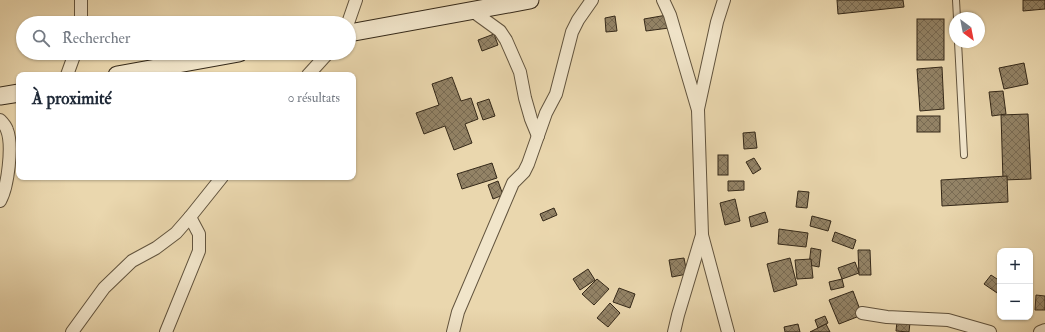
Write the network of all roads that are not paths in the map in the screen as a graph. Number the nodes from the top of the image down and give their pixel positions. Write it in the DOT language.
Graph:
graph roads {
  1 [pos="81,0"];
  2 [pos="356,0"];
  3 [pos="530,0"];
  4 [pos="592,0"];
  5 [pos="663,0"];
  6 [pos="724,0"];
  7 [pos="956,0"];
  8 [pos="471,10"];
  9 [pos="957,12"];
  10 [pos="81,16"];
  11 [pos="350,16"];
  12 [pos="356,32"];
  13 [pos="958,48"];
  14 [pos="72,60"];
  15 [pos="200,60"];
  16 [pos="322,60"];
  17 [pos="68,72"];
  18 [pos="134,72"];
  19 [pos="311,72"];
  20 [pos="16,93"];
  21 [pos="0,96"];
  22 [pos="698,110"];
  23 [pos="0,120"];
  24 [pos="538,136"];
  25 [pos="964,154"];
  26 [pos="220,180"];
  27 [pos="0,200"];
  28 [pos="190,217"];
  29 [pos="702,236"];
  30 [pos="862,313"];
  31 [pos="1045,330"];
  32 [pos="72,332"];
  33 [pos="166,332"];
  34 [pos="453,332"];
  35 [pos="674,332"];
  36 [pos="728,332"];
  37 [pos="990,332"];
  38 [pos="1040,332"];
  1 -- 10 [label="street"];
  2 -- 11 [label="street"];
  3 -- 8 [label="main road"];
  4 -- 24 [label="street"];
  5 -- 22 [label="street"];
  6 -- 22 [label="street"];
  7 -- 9 [label="lane"];
  8 -- 12 [label="main road"];
  8 -- 24 [label="street"];
  13 -- 25 [label="lane"];
  14 -- 17 [label="street"];
  15 -- 18 [label="main road"];
  16 -- 19 [label="street"];
  20 -- 21 [label="main road"];
  22 -- 29 [label="street"];
  23 -- 27 [label="street"];
  24 -- 34 [label="street"];
  26 -- 28 [label="street"];
  28 -- 32 [label="street"];
  28 -- 33 [label="street"];
  29 -- 35 [label="street"];
  29 -- 36 [label="street"];
  30 -- 37 [label="street"];
  31 -- 38 [label="street"];
}
